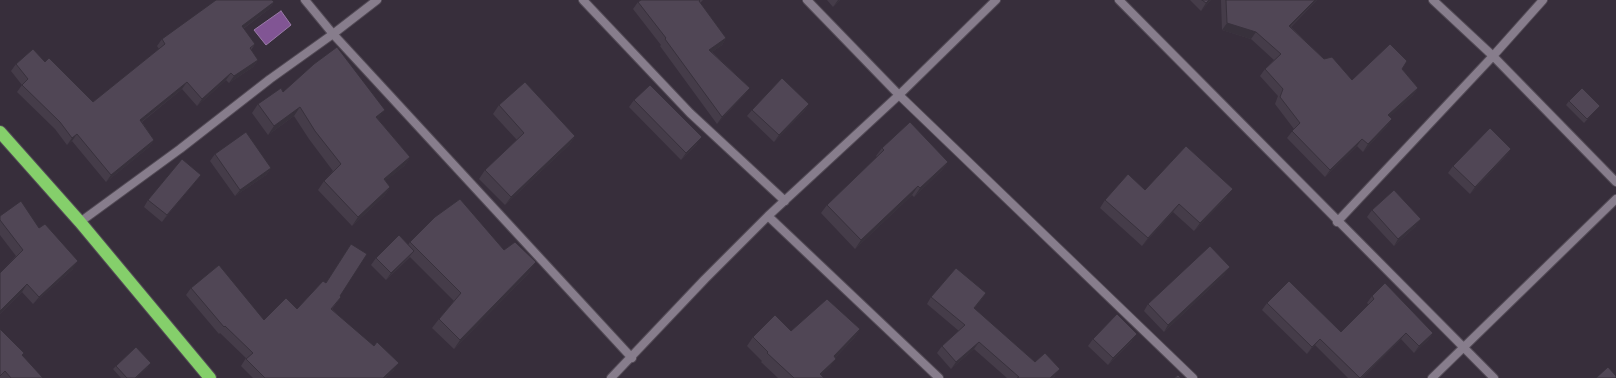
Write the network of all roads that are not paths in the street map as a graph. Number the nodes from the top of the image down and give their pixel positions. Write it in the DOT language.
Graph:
graph roads {
  1 [pos="305,0"];
  2 [pos="377,0"];
  3 [pos="582,0"];
  4 [pos="807,0"];
  5 [pos="996,0"];
  6 [pos="1118,0"];
  7 [pos="1433,0"];
  8 [pos="1543,0"];
  9 [pos="333,34"];
  10 [pos="1493,56"];
  11 [pos="899,95"];
  12 [pos="0,132"];
  13 [pos="1616,182"];
  14 [pos="1616,199"];
  15 [pos="785,201"];
  16 [pos="768,216"];
  17 [pos="80,222"];
  18 [pos="1337,222"];
  19 [pos="1463,348"];
  20 [pos="632,358"];
  21 [pos="210,378"];
  22 [pos="611,378"];
  23 [pos="938,378"];
  24 [pos="1193,378"];
  25 [pos="1432,378"];
  26 [pos="1494,378"];
  1 -- 9 [label="street"];
  2 -- 9 [label="street"];
  3 -- 15 [label="street"];
  4 -- 11 [label="street"];
  5 -- 11 [label="street"];
  6 -- 18 [label="street"];
  7 -- 10 [label="street"];
  8 -- 10 [label="street"];
  9 -- 17 [label="street"];
  9 -- 20 [label="street"];
  10 -- 13 [label="street"];
  10 -- 18 [label="street"];
  11 -- 15 [label="street"];
  11 -- 24 [label="street"];
  12 -- 17 [label="highway"];
  14 -- 19 [label="street"];
  15 -- 16 [label="street"];
  16 -- 20 [label="street"];
  16 -- 23 [label="street"];
  17 -- 21 [label="highway"];
  18 -- 19 [label="street"];
  19 -- 25 [label="street"];
  19 -- 26 [label="street"];
  20 -- 22 [label="street"];
}
